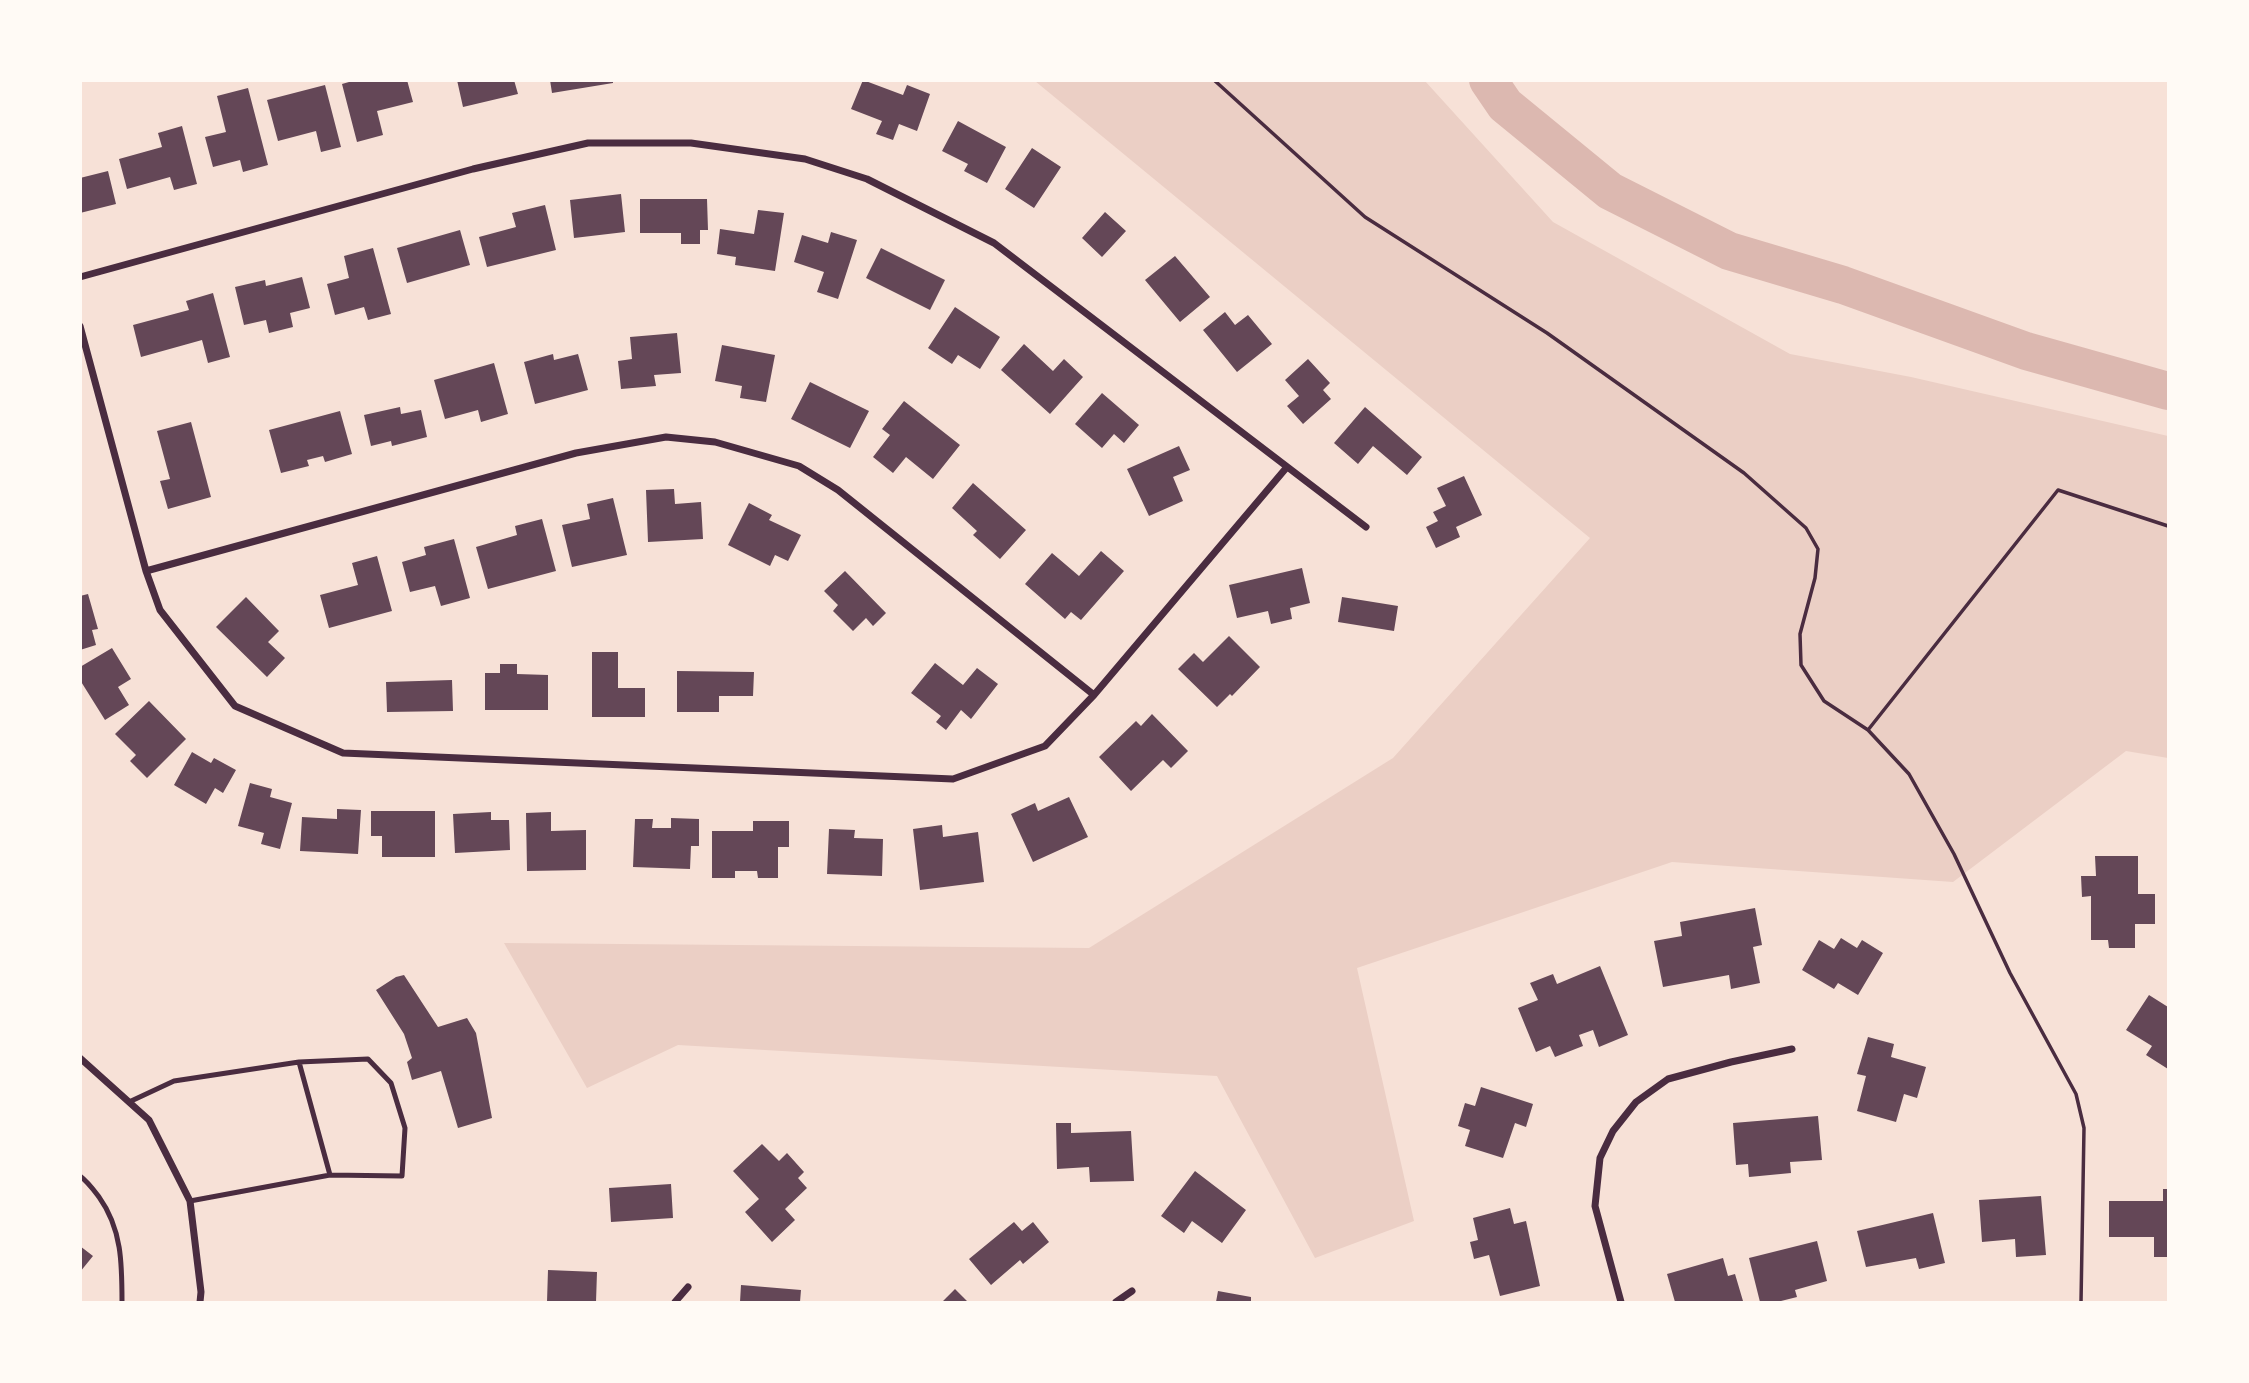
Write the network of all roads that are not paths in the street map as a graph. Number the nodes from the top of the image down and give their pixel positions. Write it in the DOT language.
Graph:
graph roads {
  1 [pos="80,277"];
  2 [pos="80,326"];
  3 [pos="1287,467"];
  4 [pos="1366,527"];
  5 [pos="146,571"];
  6 [pos="1094,695"];
  7 [pos="1792,1049"];
  8 [pos="80,1058"];
  9 [pos="299,1062"];
  10 [pos="130,1102"];
  11 [pos="330,1175"];
  12 [pos="80,1176"];
  13 [pos="190,1201"];
  14 [pos="688,1287"];
  15 [pos="1132,1291"];
  16 [pos="122,1303"];
  17 [pos="200,1303"];
  18 [pos="675,1303"];
  19 [pos="1116,1303"];
  20 [pos="1622,1303"];
  1 -- 3 [label="street"];
  2 -- 5 [label="street"];
  3 -- 4 [label="street"];
  3 -- 6 [label="street"];
  5 -- 6 [label="street"];
  5 -- 6 [label="street"];
  7 -- 20 [label="street"];
  8 -- 10 [label="street"];
  9 -- 10 [label="lane"];
  9 -- 11 [label="lane"];
  9 -- 11 [label="lane"];
  10 -- 13 [label="street"];
  11 -- 13 [label="lane"];
  12 -- 16 [label="lane"];
  13 -- 17 [label="street"];
  14 -- 18 [label="street"];
  15 -- 19 [label="street"];
}
